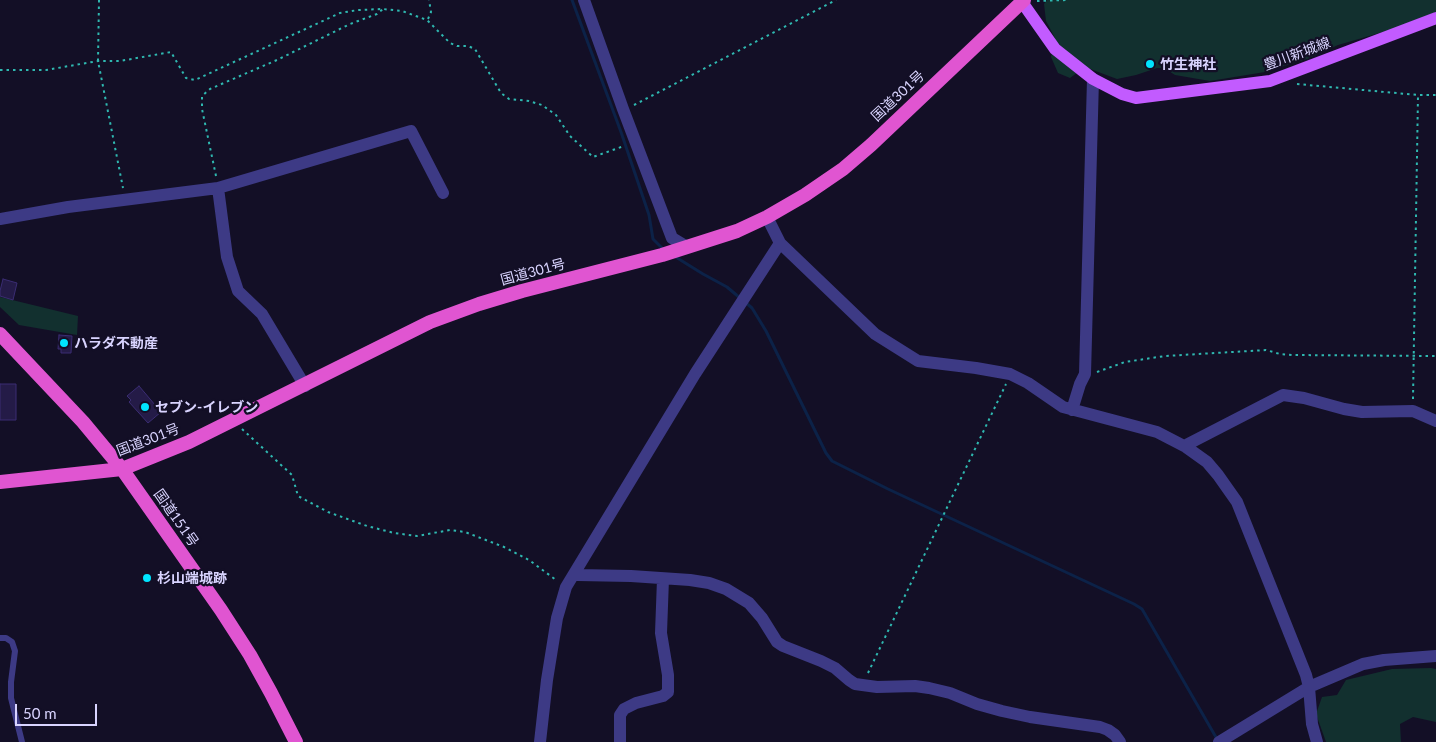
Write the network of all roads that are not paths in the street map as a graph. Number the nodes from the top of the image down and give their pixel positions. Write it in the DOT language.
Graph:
graph roads {
  1 [pos="584,0"];
  2 [pos="1022,1"];
  3 [pos="1436,18"];
  4 [pos="1093,79"];
  5 [pos="218,188"];
  6 [pos="443,193"];
  7 [pos="767,217"];
  8 [pos="0,219"];
  9 [pos="780,243"];
  10 [pos="682,249"];
  11 [pos="0,334"];
  12 [pos="305,386"];
  13 [pos="1072,410"];
  14 [pos="1436,421"];
  15 [pos="1186,447"];
  16 [pos="122,469"];
  17 [pos="0,482"];
  18 [pos="574,574"];
  19 [pos="663,579"];
  20 [pos="0,638"];
  21 [pos="1436,656"];
  22 [pos="1309,687"];
  23 [pos="1221,741"];
  24 [pos="22,742"];
  25 [pos="296,742"];
  26 [pos="540,742"];
  27 [pos="620,742"];
  28 [pos="1120,742"];
  29 [pos="1317,742"];
  1 -- 10 [label="street"];
  2 -- 4 [label="main road, 豊川新城線"];
  2 -- 7 [label="highway, 国道301号"];
  3 -- 4 [label="main road, 豊川新城線"];
  4 -- 13 [label="street"];
  5 -- 6 [label="street"];
  5 -- 8 [label="street"];
  5 -- 12 [label="street"];
  7 -- 9 [label="street"];
  7 -- 10 [label="highway, 国道301号"];
  9 -- 13 [label="street"];
  9 -- 18 [label="street"];
  10 -- 12 [label="highway, 国道301号"];
  11 -- 16 [label="highway, 国道151号"];
  12 -- 16 [label="highway, 国道301号"];
  13 -- 15 [label="street"];
  14 -- 15 [label="street"];
  15 -- 22 [label="street"];
  16 -- 17 [label="highway, 国道301号"];
  16 -- 25 [label="highway, 国道151号"];
  18 -- 19 [label="street"];
  18 -- 26 [label="street"];
  19 -- 27 [label="street"];
  19 -- 28 [label="street"];
  20 -- 24 [label="lane"];
  21 -- 22 [label="street"];
  22 -- 23 [label="street"];
  22 -- 29 [label="street"];
}
